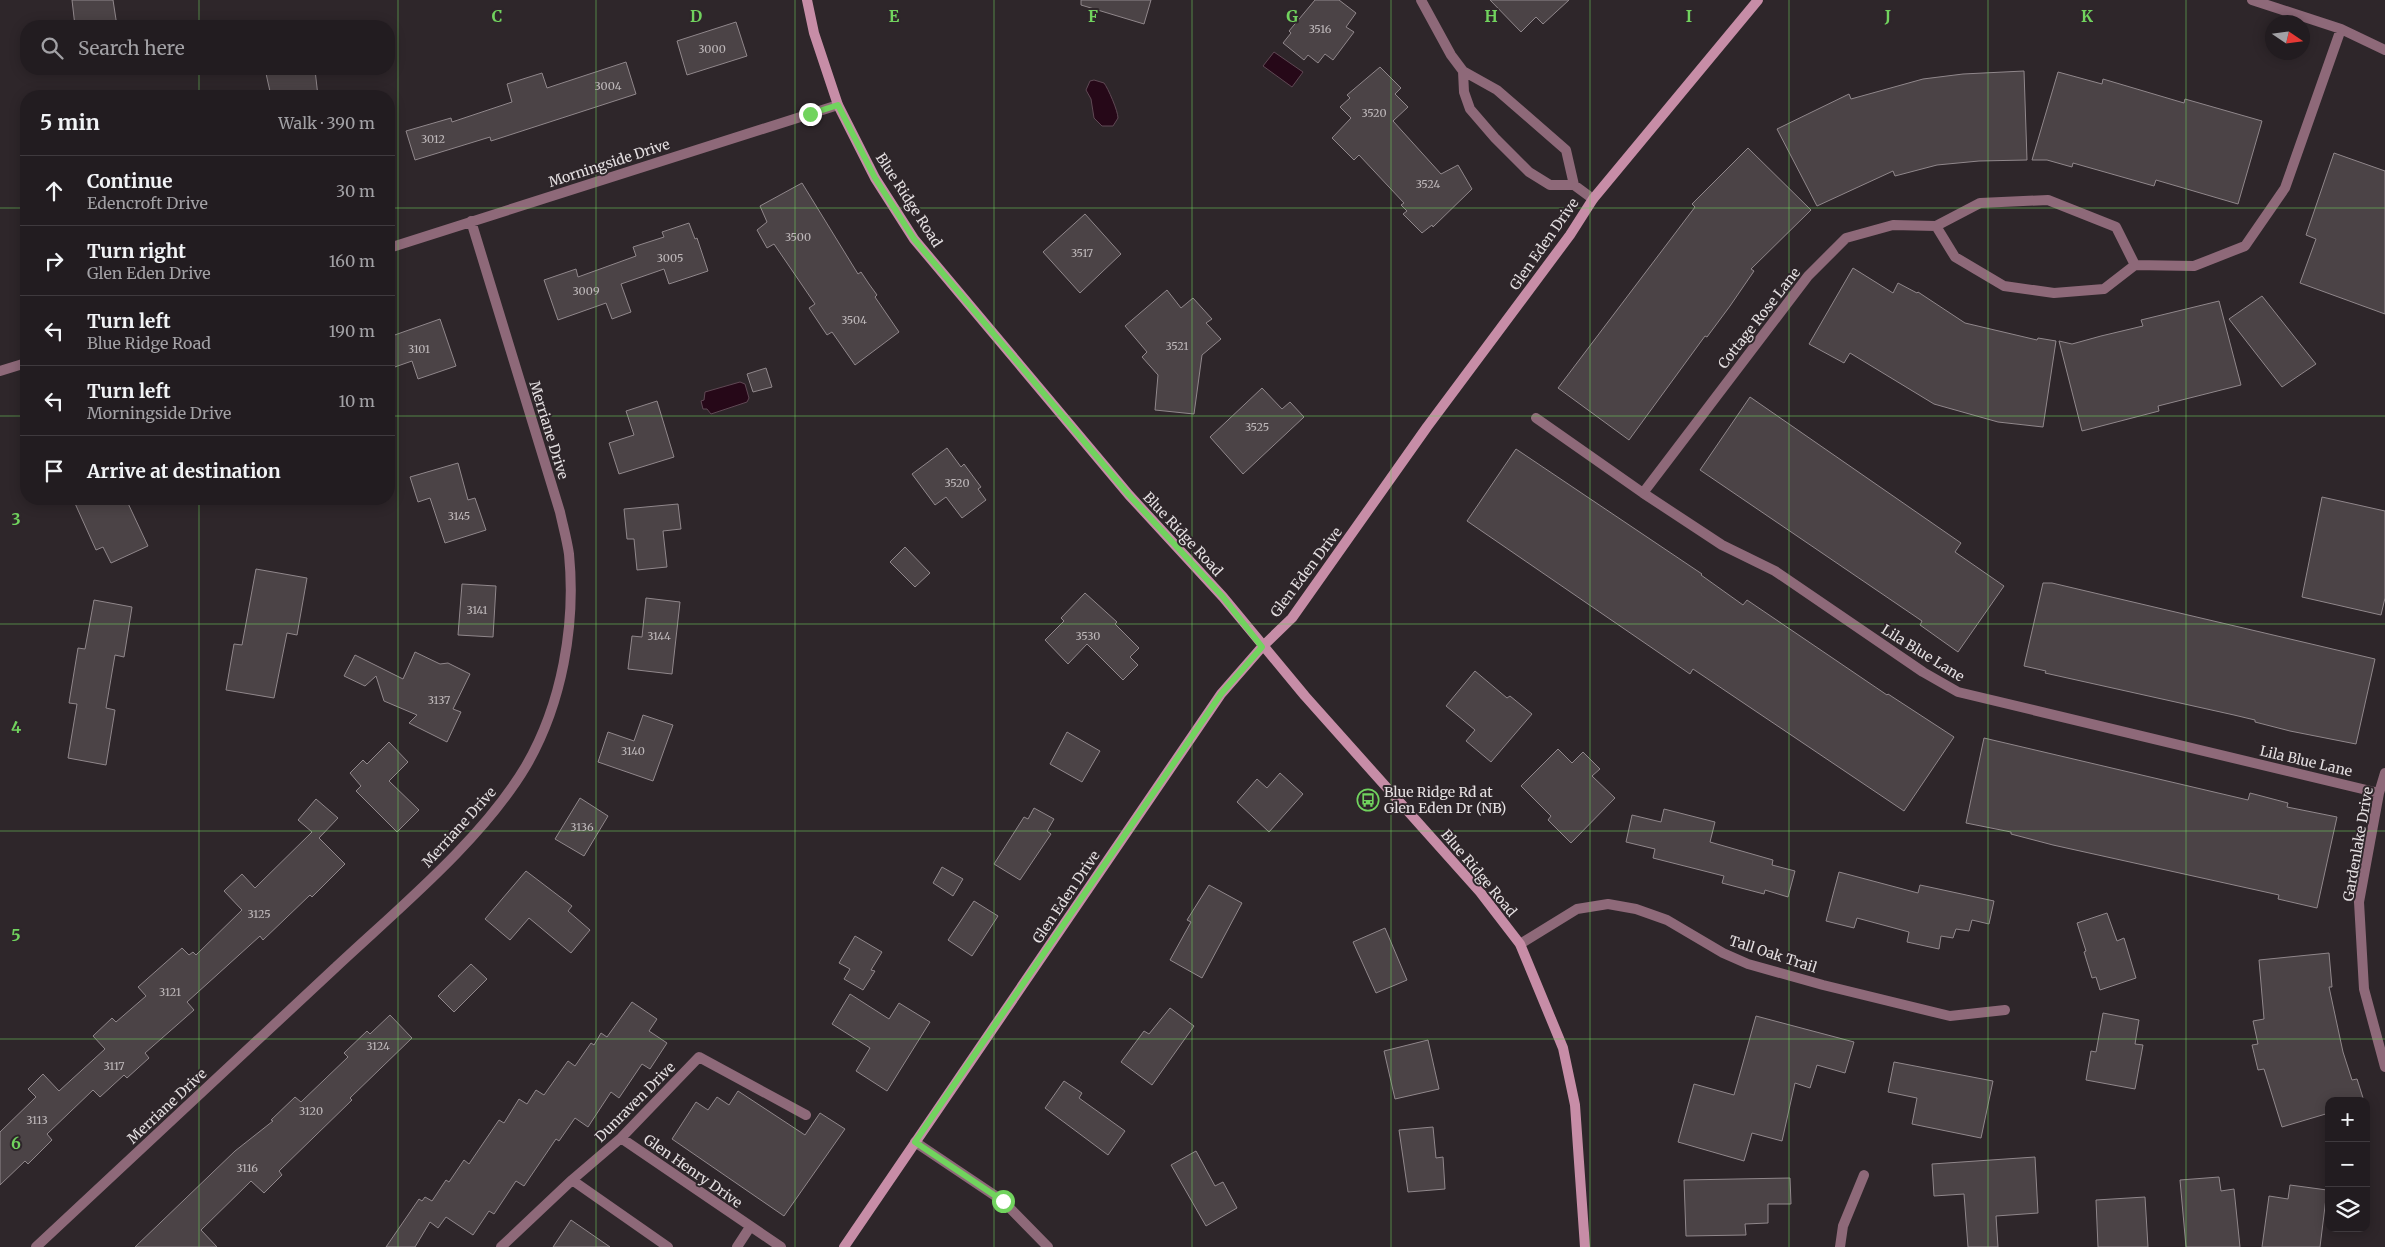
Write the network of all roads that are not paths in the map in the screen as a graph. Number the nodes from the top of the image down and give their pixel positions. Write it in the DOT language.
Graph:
graph roads {
  1 [pos="807,0"];
  2 [pos="1421,0"];
  3 [pos="1758,0"];
  4 [pos="2252,0"];
  5 [pos="2342,29"];
  6 [pos="2385,50"];
  7 [pos="1463,71"];
  8 [pos="838,105"];
  9 [pos="1574,184"];
  10 [pos="1593,199"];
  11 [pos="471,221"];
  12 [pos="1936,226"];
  13 [pos="395,246"];
  14 [pos="2135,265"];
  15 [pos="20,365"];
  16 [pos="0,371"];
  17 [pos="1536,418"];
  18 [pos="1643,493"];
  19 [pos="1262,647"];
  20 [pos="2385,773"];
  21 [pos="2380,793"];
  22 [pos="1520,944"];
  23 [pos="2005,1010"];
  24 [pos="2385,1067"];
  25 [pos="806,1115"];
  26 [pos="621,1138"];
  27 [pos="915,1142"];
  28 [pos="1864,1175"];
  29 [pos="572,1180"];
  30 [pos="750,1227"];
  31 [pos="36,1247"];
  32 [pos="501,1247"];
  33 [pos="668,1247"];
  34 [pos="737,1247"];
  35 [pos="781,1247"];
  36 [pos="844,1247"];
  37 [pos="1048,1247"];
  38 [pos="1585,1247"];
  39 [pos="1840,1247"];
  1 -- 8 [label="main road, Blue Ridge Road"];
  2 -- 7 [label="street"];
  3 -- 10 [label="main road, Glen Eden Drive"];
  4 -- 5 [label="street"];
  5 -- 6 [label="street"];
  5 -- 14 [label="street"];
  7 -- 9 [label="street"];
  7 -- 9 [label="street"];
  8 -- 11 [label="street, Morningside Drive"];
  8 -- 19 [label="main road, Blue Ridge Road"];
  9 -- 10 [label="street"];
  10 -- 19 [label="main road, Glen Eden Drive"];
  11 -- 13 [label="street, Morningside Drive"];
  11 -- 31 [label="street, Merriane Drive"];
  12 -- 14 [label="street"];
  12 -- 14 [label="street, Cottage Rose Lane"];
  12 -- 18 [label="street, Cottage Rose Lane"];
  15 -- 16 [label="street"];
  17 -- 18 [label="street, Lila Blue Lane"];
  18 -- 21 [label="street, Lila Blue Lane"];
  19 -- 22 [label="main road, Blue Ridge Road"];
  19 -- 27 [label="main road, Glen Eden Drive"];
  20 -- 21 [label="street, Gardenlake Drive"];
  21 -- 24 [label="street, Gardenlake Drive"];
  22 -- 23 [label="street, Tall Oak Trail"];
  22 -- 38 [label="main road, Blue Ridge Road"];
  25 -- 26 [label="street, Dunraven Drive"];
  26 -- 29 [label="street, Dunraven Drive"];
  26 -- 30 [label="street, Glen Henry Drive"];
  27 -- 36 [label="main road, Glen Eden Drive"];
  27 -- 37 [label="street"];
  28 -- 39 [label="street"];
  29 -- 32 [label="street, Dunraven Drive"];
  29 -- 33 [label="street"];
  30 -- 34 [label="street"];
  30 -- 35 [label="street, Glen Henry Drive"];
}
